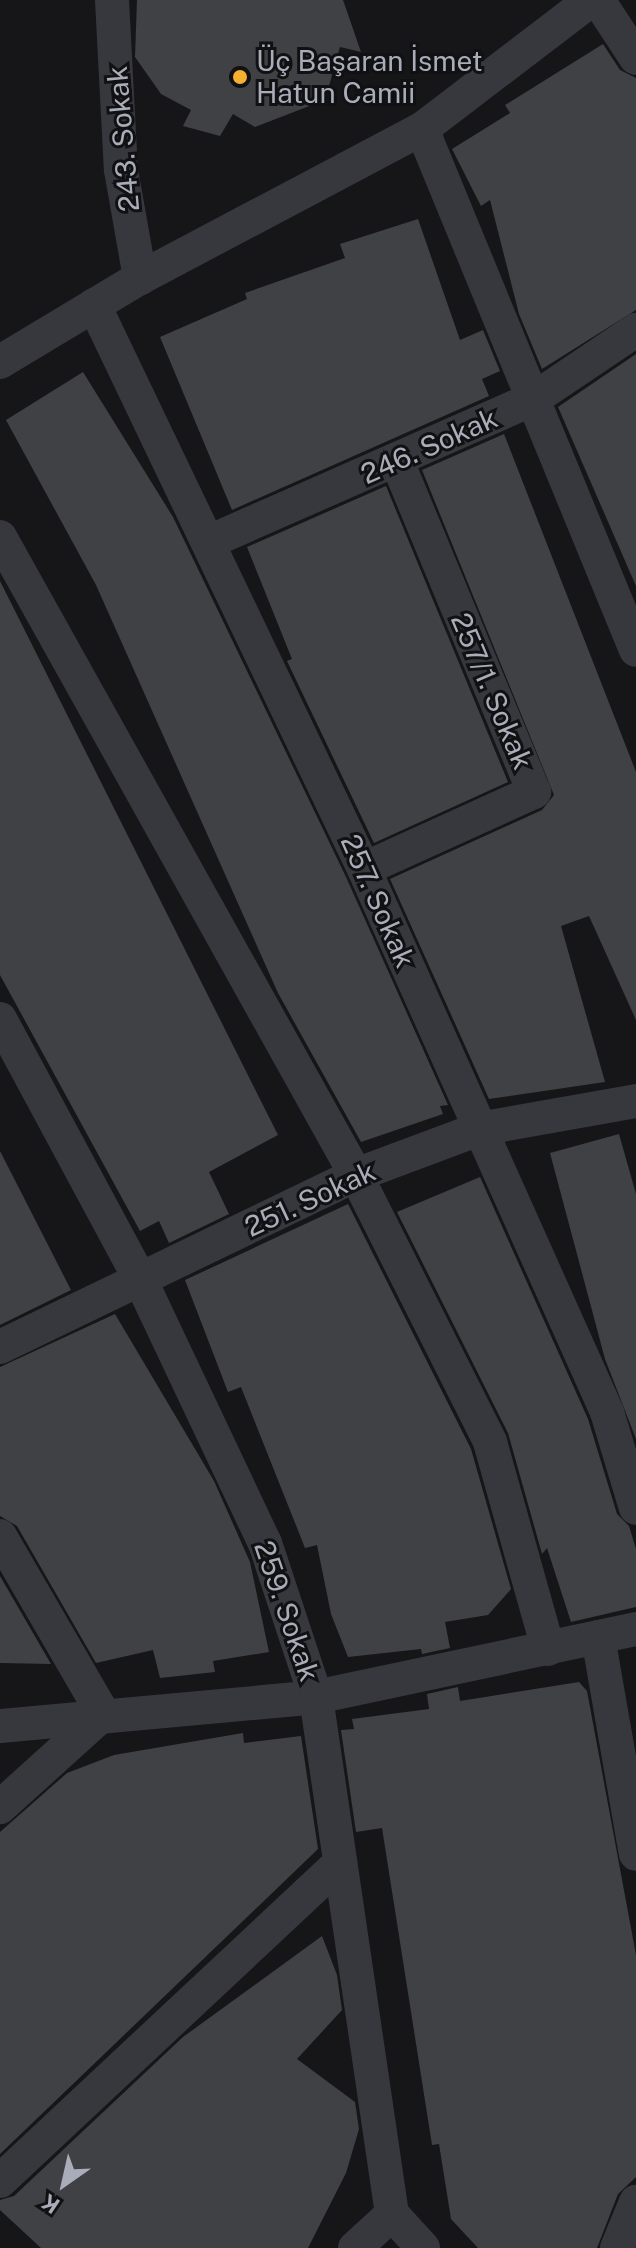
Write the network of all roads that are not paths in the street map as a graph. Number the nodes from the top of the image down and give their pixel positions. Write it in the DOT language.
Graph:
graph roads {
  1 [pos="112,0"];
  2 [pos="591,0"];
  3 [pos="598,0"];
  4 [pos="636,58"];
  5 [pos="422,129"];
  6 [pos="140,278"];
  7 [pos="94,305"];
  8 [pos="636,330"];
  9 [pos="0,362"];
  10 [pos="535,398"];
  11 [pos="397,461"];
  12 [pos="0,537"];
  13 [pos="211,541"];
  14 [pos="629,602"];
  15 [pos="636,650"];
  16 [pos="364,869"];
  17 [pos="0,1019"];
  18 [pos="636,1101"];
  19 [pos="479,1129"];
  20 [pos="356,1175"];
  21 [pos="140,1279"];
  22 [pos="0,1347"];
  23 [pos="636,1508"];
  24 [pos="0,1536"];
  25 [pos="636,1629"];
  26 [pos="598,1637"];
  27 [pos="548,1649"];
  28 [pos="316,1697"];
  29 [pos="103,1714"];
  30 [pos="0,1726"];
  31 [pos="0,1807"];
  32 [pos="636,1854"];
  33 [pos="340,1863"];
  34 [pos="0,2181"];
  35 [pos="636,2202"];
  36 [pos="392,2214"];
  37 [pos="355,2248"];
  38 [pos="423,2248"];
  39 [pos="617,2248"];
  1 -- 6 [label="street, 243. Sokak"];
  2 -- 5 [label="street"];
  3 -- 4 [label="street"];
  5 -- 6 [label="street"];
  5 -- 10 [label="street"];
  6 -- 7 [label="street"];
  7 -- 9 [label="street"];
  7 -- 13 [label="street, 257. Sokak"];
  8 -- 10 [label="street, 246. Sokak"];
  10 -- 11 [label="street, 246. Sokak"];
  10 -- 14 [label="street"];
  11 -- 13 [label="street, 246. Sokak"];
  11 -- 16 [label="street, 257/1. Sokak"];
  12 -- 20 [label="street"];
  13 -- 16 [label="street, 257. Sokak"];
  14 -- 15 [label="street"];
  16 -- 19 [label="street, 257. Sokak"];
  17 -- 21 [label="street, 259. Sokak"];
  18 -- 19 [label="street, 251. Sokak"];
  19 -- 20 [label="street, 251. Sokak"];
  19 -- 23 [label="street, 257. Sokak"];
  20 -- 21 [label="street, 251. Sokak"];
  20 -- 27 [label="street"];
  21 -- 22 [label="street, 251. Sokak"];
  21 -- 28 [label="street, 259. Sokak"];
  24 -- 29 [label="street"];
  25 -- 26 [label="street"];
  26 -- 27 [label="street"];
  26 -- 32 [label="street"];
  27 -- 28 [label="street"];
  28 -- 29 [label="street"];
  28 -- 33 [label="street, 259. Sokak"];
  29 -- 30 [label="street"];
  29 -- 31 [label="street"];
  33 -- 34 [label="street"];
  33 -- 36 [label="street, 259. Sokak"];
  35 -- 39 [label="street"];
  36 -- 37 [label="street"];
  36 -- 38 [label="street"];
}
